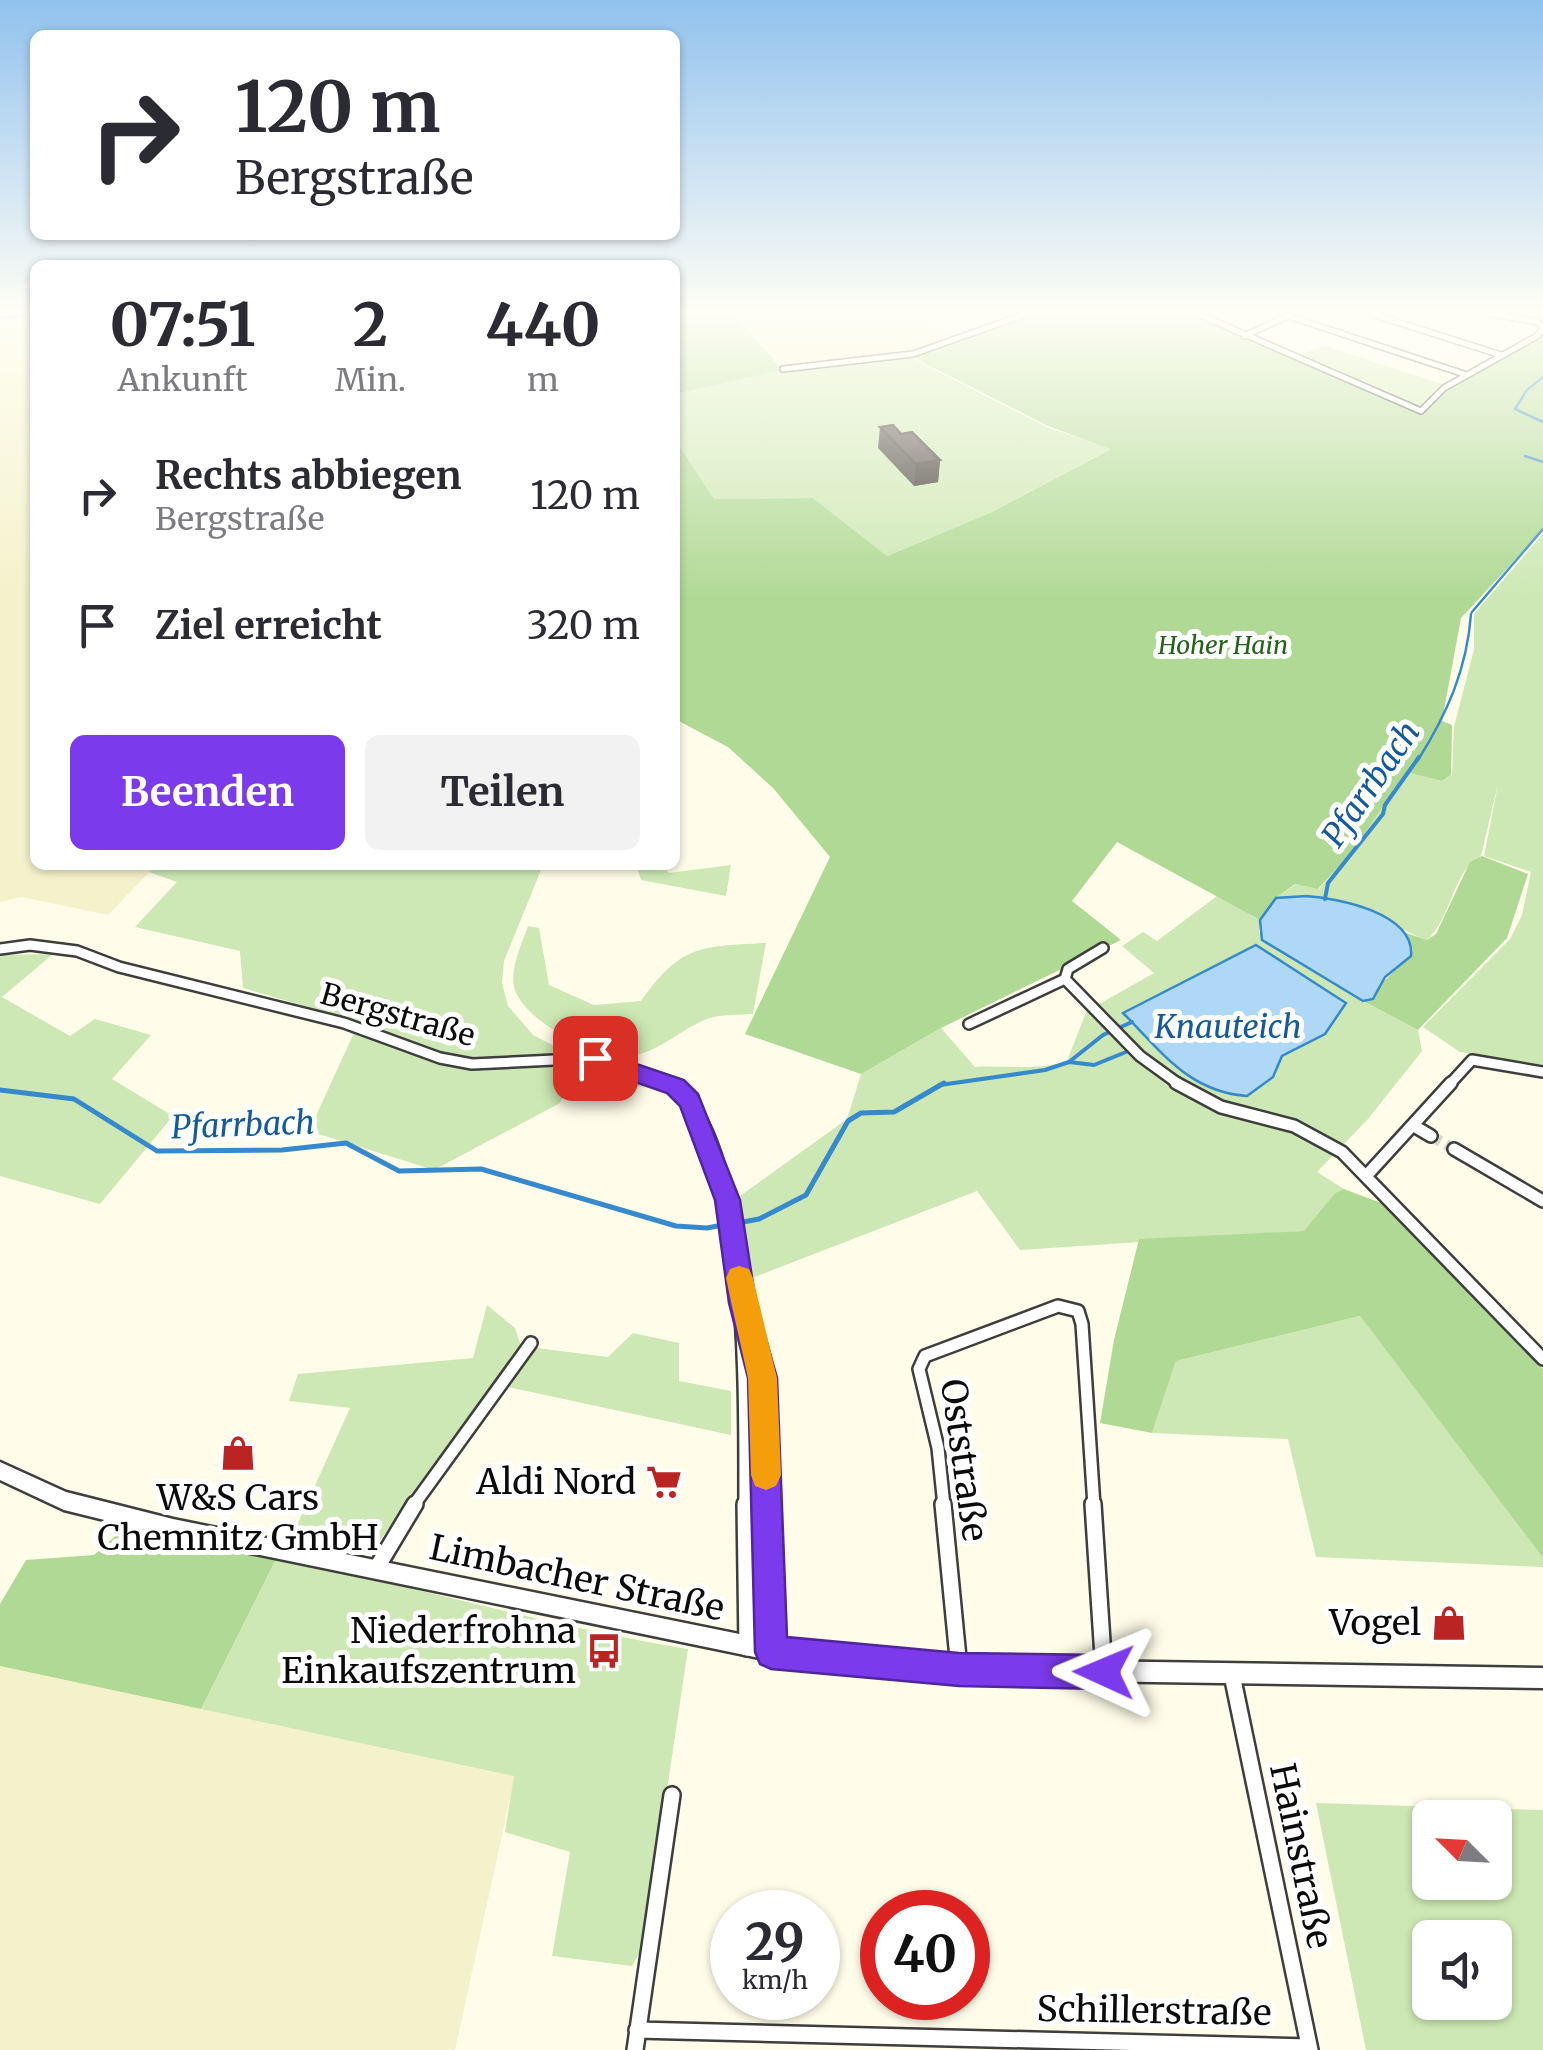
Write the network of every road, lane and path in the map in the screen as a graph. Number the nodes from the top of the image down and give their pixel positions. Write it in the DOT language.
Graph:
graph roads {
  1 [pos="1103,948"];
  2 [pos="0,949"];
  3 [pos="1064,979"];
  4 [pos="969,1024"];
  5 [pos="1543,1072"];
  6 [pos="1414,1126"];
  7 [pos="1431,1136"];
  8 [pos="1454,1150"];
  9 [pos="1367,1175"];
  10 [pos="1543,1201"];
  11 [pos="742,1303"];
  12 [pos="530,1343"];
  13 [pos="1543,1359"];
  14 [pos="0,1472"];
  15 [pos="376,1568"];
  16 [pos="747,1648"];
  17 [pos="771,1652"];
  18 [pos="959,1669"];
  19 [pos="1104,1672"];
  20 [pos="1232,1675"];
  21 [pos="1543,1678"];
  22 [pos="672,1795"];
  23 [pos="637,2030"];
  24 [pos="1310,2049"];
  25 [pos="635,2050"];
  1 -- 3 [label="street"];
  2 -- 11 [label="street, Bergstraße"];
  3 -- 4 [label="street"];
  3 -- 9 [label="street"];
  5 -- 6 [label="street"];
  6 -- 7 [label="street"];
  6 -- 9 [label="street"];
  8 -- 10 [label="street"];
  9 -- 13 [label="street"];
  11 -- 16 [label="street, Bergstraße"];
  11 -- 17 [label="street, Bergstraße"];
  12 -- 15 [label="street, Limbacher Straße"];
  14 -- 15 [label="street, Limbacher Straße"];
  15 -- 16 [label="street, Limbacher Straße"];
  16 -- 17 [label="street, Limbacher Straße"];
  17 -- 18 [label="street, Limbacher Straße"];
  18 -- 19 [label="street, Limbacher Straße"];
  18 -- 19 [label="street, Oststraße"];
  19 -- 20 [label="street, Limbacher Straße"];
  20 -- 21 [label="street, Limbacher Straße"];
  20 -- 24 [label="street, Hainstraße"];
  22 -- 23 [label="street"];
  23 -- 24 [label="street, Schillerstraße"];
  23 -- 25 [label="street"];
}
